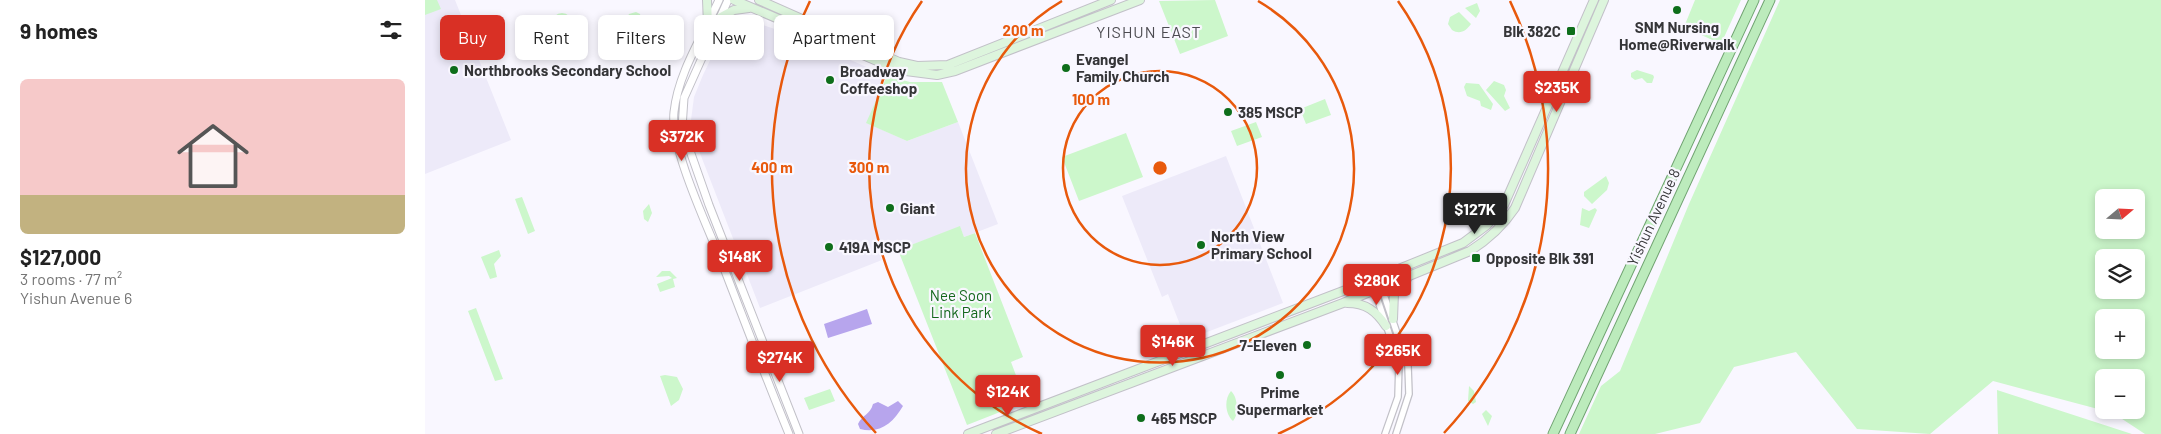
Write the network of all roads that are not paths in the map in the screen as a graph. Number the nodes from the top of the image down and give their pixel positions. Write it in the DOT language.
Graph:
graph roads {
  1 [pos="707,0"];
  2 [pos="719,0"];
  3 [pos="728,0"];
  4 [pos="734,0"];
  5 [pos="759,0"];
  6 [pos="1111,0"];
  7 [pos="1140,0"];
  8 [pos="1595,0"];
  9 [pos="1604,0"];
  10 [pos="1754,0"];
  11 [pos="1770,0"];
  12 [pos="751,7"];
  13 [pos="708,15"];
  14 [pos="712,15"];
  15 [pos="722,15"];
  16 [pos="725,15"];
  17 [pos="1066,23"];
  18 [pos="694,53"];
  19 [pos="700,60"];
  20 [pos="1561,76"];
  21 [pos="1570,80"];
  22 [pos="1413,274"];
  23 [pos="1374,279"];
  24 [pos="1378,288"];
  25 [pos="1343,303"];
  26 [pos="1393,319"];
  27 [pos="1387,326"];
  28 [pos="1056,401"];
  29 [pos="1081,402"];
  30 [pos="1029,421"];
  31 [pos="987,429"];
  32 [pos="789,434"];
  33 [pos="799,434"];
  34 [pos="968,434"];
  35 [pos="995,434"];
  36 [pos="1014,434"];
  37 [pos="1385,434"];
  38 [pos="1396,434"];
  39 [pos="1553,434"];
  40 [pos="1570,434"];
  1 -- 13 [label="main road"];
  2 -- 14 [label="street"];
  3 -- 15 [label="street"];
  4 -- 12 [label="main road"];
  5 -- 17 [label="main road"];
  6 -- 17 [label="main road"];
  7 -- 17 [label="main road"];
  8 -- 20 [label="main road"];
  9 -- 21 [label="main road"];
  10 -- 39 [label="main road, Yishun Avenue 8"];
  11 -- 40 [label="main road, Yishun Avenue 8"];
  12 -- 16 [label="main road"];
  12 -- 17 [label="main road"];
  18 -- 32 [label="street"];
  19 -- 33 [label="street"];
  20 -- 21 [label="main road"];
  20 -- 23 [label="main road"];
  21 -- 22 [label="main road"];
  22 -- 24 [label="main road"];
  22 -- 26 [label="main road"];
  23 -- 24 [label="street"];
  23 -- 28 [label="main road"];
  24 -- 25 [label="main road"];
  24 -- 26 [label="street"];
  24 -- 27 [label="street"];
  25 -- 27 [label="main road"];
  25 -- 29 [label="main road"];
  26 -- 38 [label="street"];
  27 -- 37 [label="street"];
  28 -- 29 [label="main road"];
  28 -- 31 [label="main road"];
  29 -- 30 [label="main road"];
  30 -- 35 [label="main road"];
  30 -- 36 [label="main road"];
  31 -- 34 [label="main road"];
  31 -- 35 [label="street"];
}
